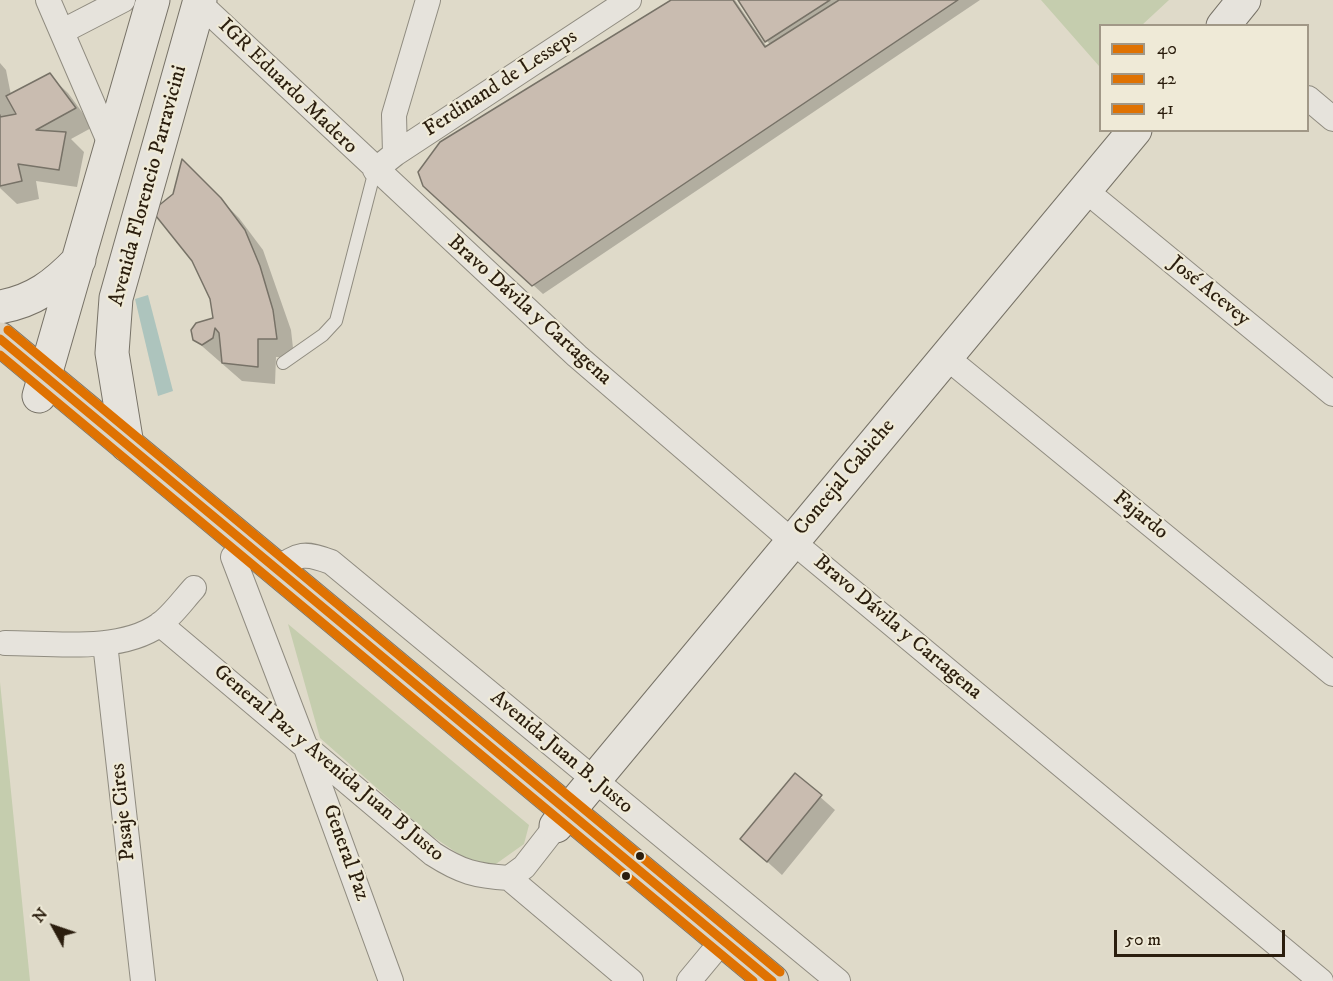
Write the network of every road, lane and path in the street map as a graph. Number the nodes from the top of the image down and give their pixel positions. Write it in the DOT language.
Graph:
graph roads {
  1 [pos="48,0"];
  2 [pos="123,0"];
  3 [pos="153,0"];
  4 [pos="428,0"];
  5 [pos="629,0"];
  6 [pos="1244,0"];
  7 [pos="198,1"];
  8 [pos="1225,24"];
  9 [pos="63,31"];
  10 [pos="1309,99"];
  11 [pos="1333,119"];
  12 [pos="1133,132"];
  13 [pos="111,146"];
  14 [pos="395,154"];
  15 [pos="375,170"];
  16 [pos="1085,190"];
  17 [pos="79,260"];
  18 [pos="0,307"];
  19 [pos="0,339"];
  20 [pos="946,357"];
  21 [pos="283,363"];
  22 [pos="0,364"];
  23 [pos="42,386"];
  24 [pos="1333,394"];
  25 [pos="127,445"];
  26 [pos="792,541"];
  27 [pos="233,557"];
  28 [pos="277,570"];
  29 [pos="194,588"];
  30 [pos="160,624"];
  31 [pos="5,643"];
  32 [pos="105,643"];
  33 [pos="1333,674"];
  34 [pos="306,747"];
  35 [pos="594,781"];
  36 [pos="562,819"];
  37 [pos="509,878"];
  38 [pos="717,947"];
  39 [pos="142,981"];
  40 [pos="391,981"];
  41 [pos="631,981"];
  42 [pos="688,981"];
  43 [pos="744,981"];
  44 [pos="772,981"];
  45 [pos="838,981"];
  46 [pos="1321,981"];
  1 -- 9 [label="street"];
  2 -- 9 [label="street"];
  3 -- 13 [label="main road"];
  4 -- 14 [label="street"];
  5 -- 14 [label="street, Ferdinand de Lesseps"];
  6 -- 8 [label="main road"];
  7 -- 15 [label="street, IGR Eduardo Madero"];
  7 -- 25 [label="main road, Avenida Florencio Parravicini"];
  9 -- 13 [label="street"];
  10 -- 11 [label="street"];
  12 -- 16 [label="main road, Concejal Cabiche"];
  13 -- 17 [label="main road"];
  14 -- 15 [label="street, Ferdinand de Lesseps"];
  15 -- 21 [label="lane"];
  15 -- 26 [label="street, Bravo Dávila y Cartagena"];
  16 -- 20 [label="main road, Concejal Cabiche"];
  16 -- 24 [label="street, José Acevey"];
  17 -- 18 [label="main road"];
  17 -- 23 [label="main road"];
  19 -- 23 [label="main road, Avenida Juan B. Justo"];
  20 -- 26 [label="main road, Concejal Cabiche"];
  20 -- 33 [label="street, Fajardo"];
  22 -- 23 [label="main road, Avenida Juan B. Justo"];
  23 -- 25 [label="main road, Avenida Juan B. Justo"];
  23 -- 27 [label="main road, Avenida Juan B. Justo"];
  25 -- 28 [label="main road, Avenida Juan B. Justo"];
  26 -- 35 [label="main road, Concejal Cabiche"];
  26 -- 46 [label="street, Bravo Dávila y Cartagena"];
  27 -- 34 [label="street, General Paz"];
  27 -- 36 [label="main road, Avenida Juan B. Justo"];
  28 -- 35 [label="street, Avenida Juan B. Justo"];
  28 -- 36 [label="main road, Avenida Juan B. Justo"];
  29 -- 30 [label="street"];
  30 -- 32 [label="street"];
  30 -- 34 [label="street, General Paz y Avenida Juan B Justo"];
  31 -- 32 [label="street"];
  32 -- 39 [label="street, Pasaje Cires"];
  34 -- 37 [label="street, General Paz y Avenida Juan B Justo"];
  34 -- 40 [label="street, General Paz"];
  35 -- 36 [label="main road, Concejal Cabiche"];
  35 -- 45 [label="street, Avenida Juan B. Justo"];
  36 -- 37 [label="street"];
  36 -- 38 [label="main road, Avenida Juan B. Justo"];
  37 -- 41 [label="street"];
  38 -- 42 [label="street"];
  38 -- 43 [label="main road, Avenida Juan B. Justo"];
  38 -- 44 [label="main road, Avenida Juan B. Justo"];
}
